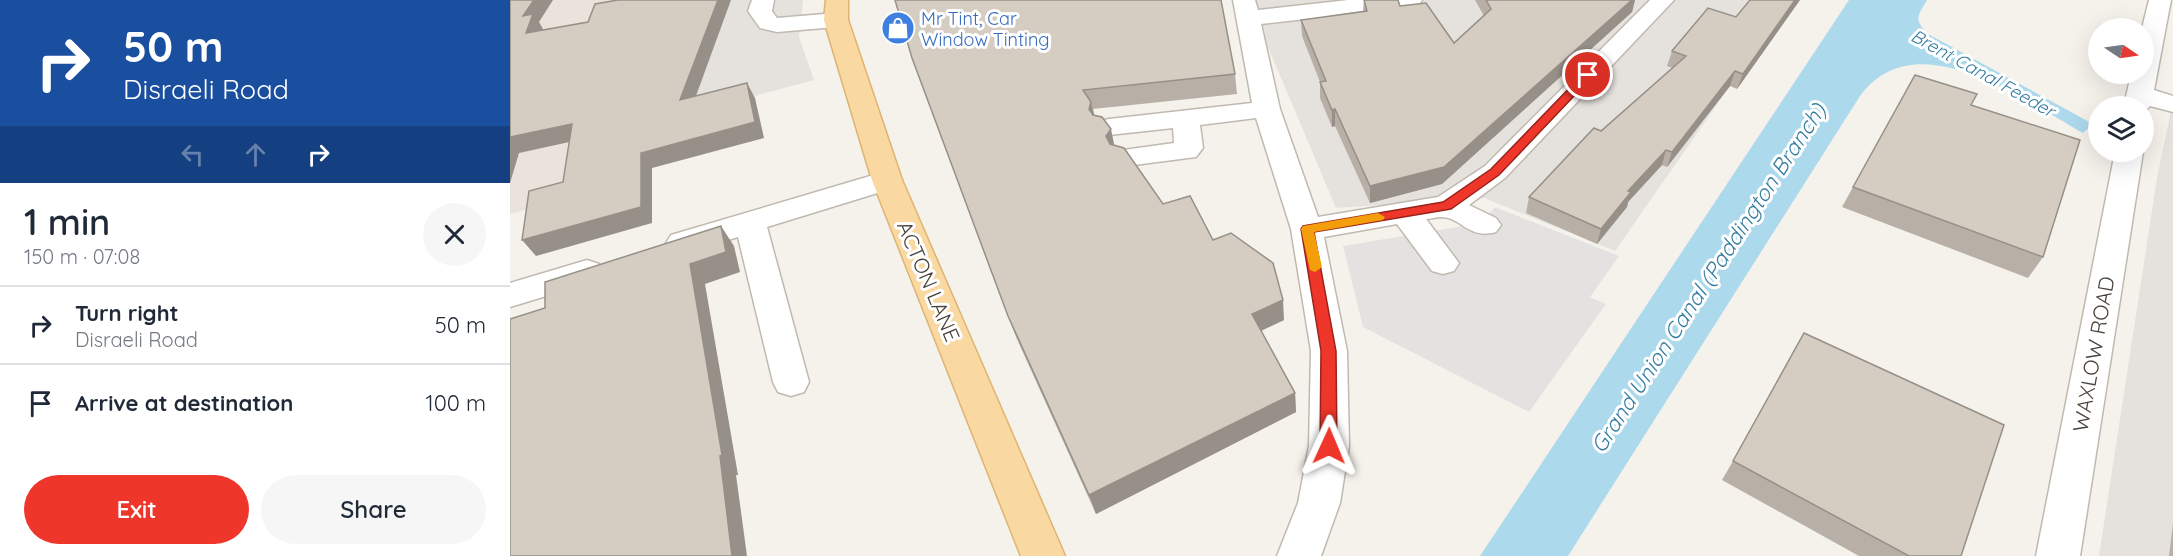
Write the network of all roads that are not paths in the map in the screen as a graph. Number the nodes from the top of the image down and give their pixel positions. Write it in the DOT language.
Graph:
graph roads {
  1 [pos="763,0"];
  2 [pos="1411,0"];
  3 [pos="1663,0"];
  4 [pos="2160,0"];
  5 [pos="1246,9"];
  6 [pos="837,10"];
  7 [pos="2139,96"];
  8 [pos="2154,102"];
  9 [pos="2173,104"];
  10 [pos="1268,109"];
  11 [pos="1186,118"];
  12 [pos="1109,127"];
  13 [pos="1126,157"];
  14 [pos="2127,162"];
  15 [pos="887,180"];
  16 [pos="1447,206"];
  17 [pos="1405,213"];
  18 [pos="750,222"];
  19 [pos="1485,225"];
  20 [pos="1307,229"];
  21 [pos="656,251"];
  22 [pos="1443,263"];
  23 [pos="611,265"];
  24 [pos="510,295"];
  25 [pos="791,382"];
  26 [pos="1043,556"];
  27 [pos="1299,556"];
  28 [pos="2058,556"];
  1 -- 6 [label="street"];
  2 -- 5 [label="street"];
  3 -- 16 [label="street"];
  4 -- 7 [label="street"];
  5 -- 10 [label="street"];
  6 -- 15 [label="main road, ACTON LANE"];
  8 -- 9 [label="street"];
  10 -- 11 [label="street"];
  10 -- 20 [label="street"];
  11 -- 12 [label="street"];
  11 -- 13 [label="street"];
  14 -- 28 [label="street, WAXLOW ROAD"];
  15 -- 18 [label="street"];
  15 -- 26 [label="main road, ACTON LANE"];
  16 -- 17 [label="street"];
  16 -- 19 [label="street"];
  17 -- 20 [label="street"];
  17 -- 22 [label="street"];
  18 -- 21 [label="street"];
  18 -- 25 [label="street"];
  20 -- 27 [label="street"];
  23 -- 24 [label="street"];
}
